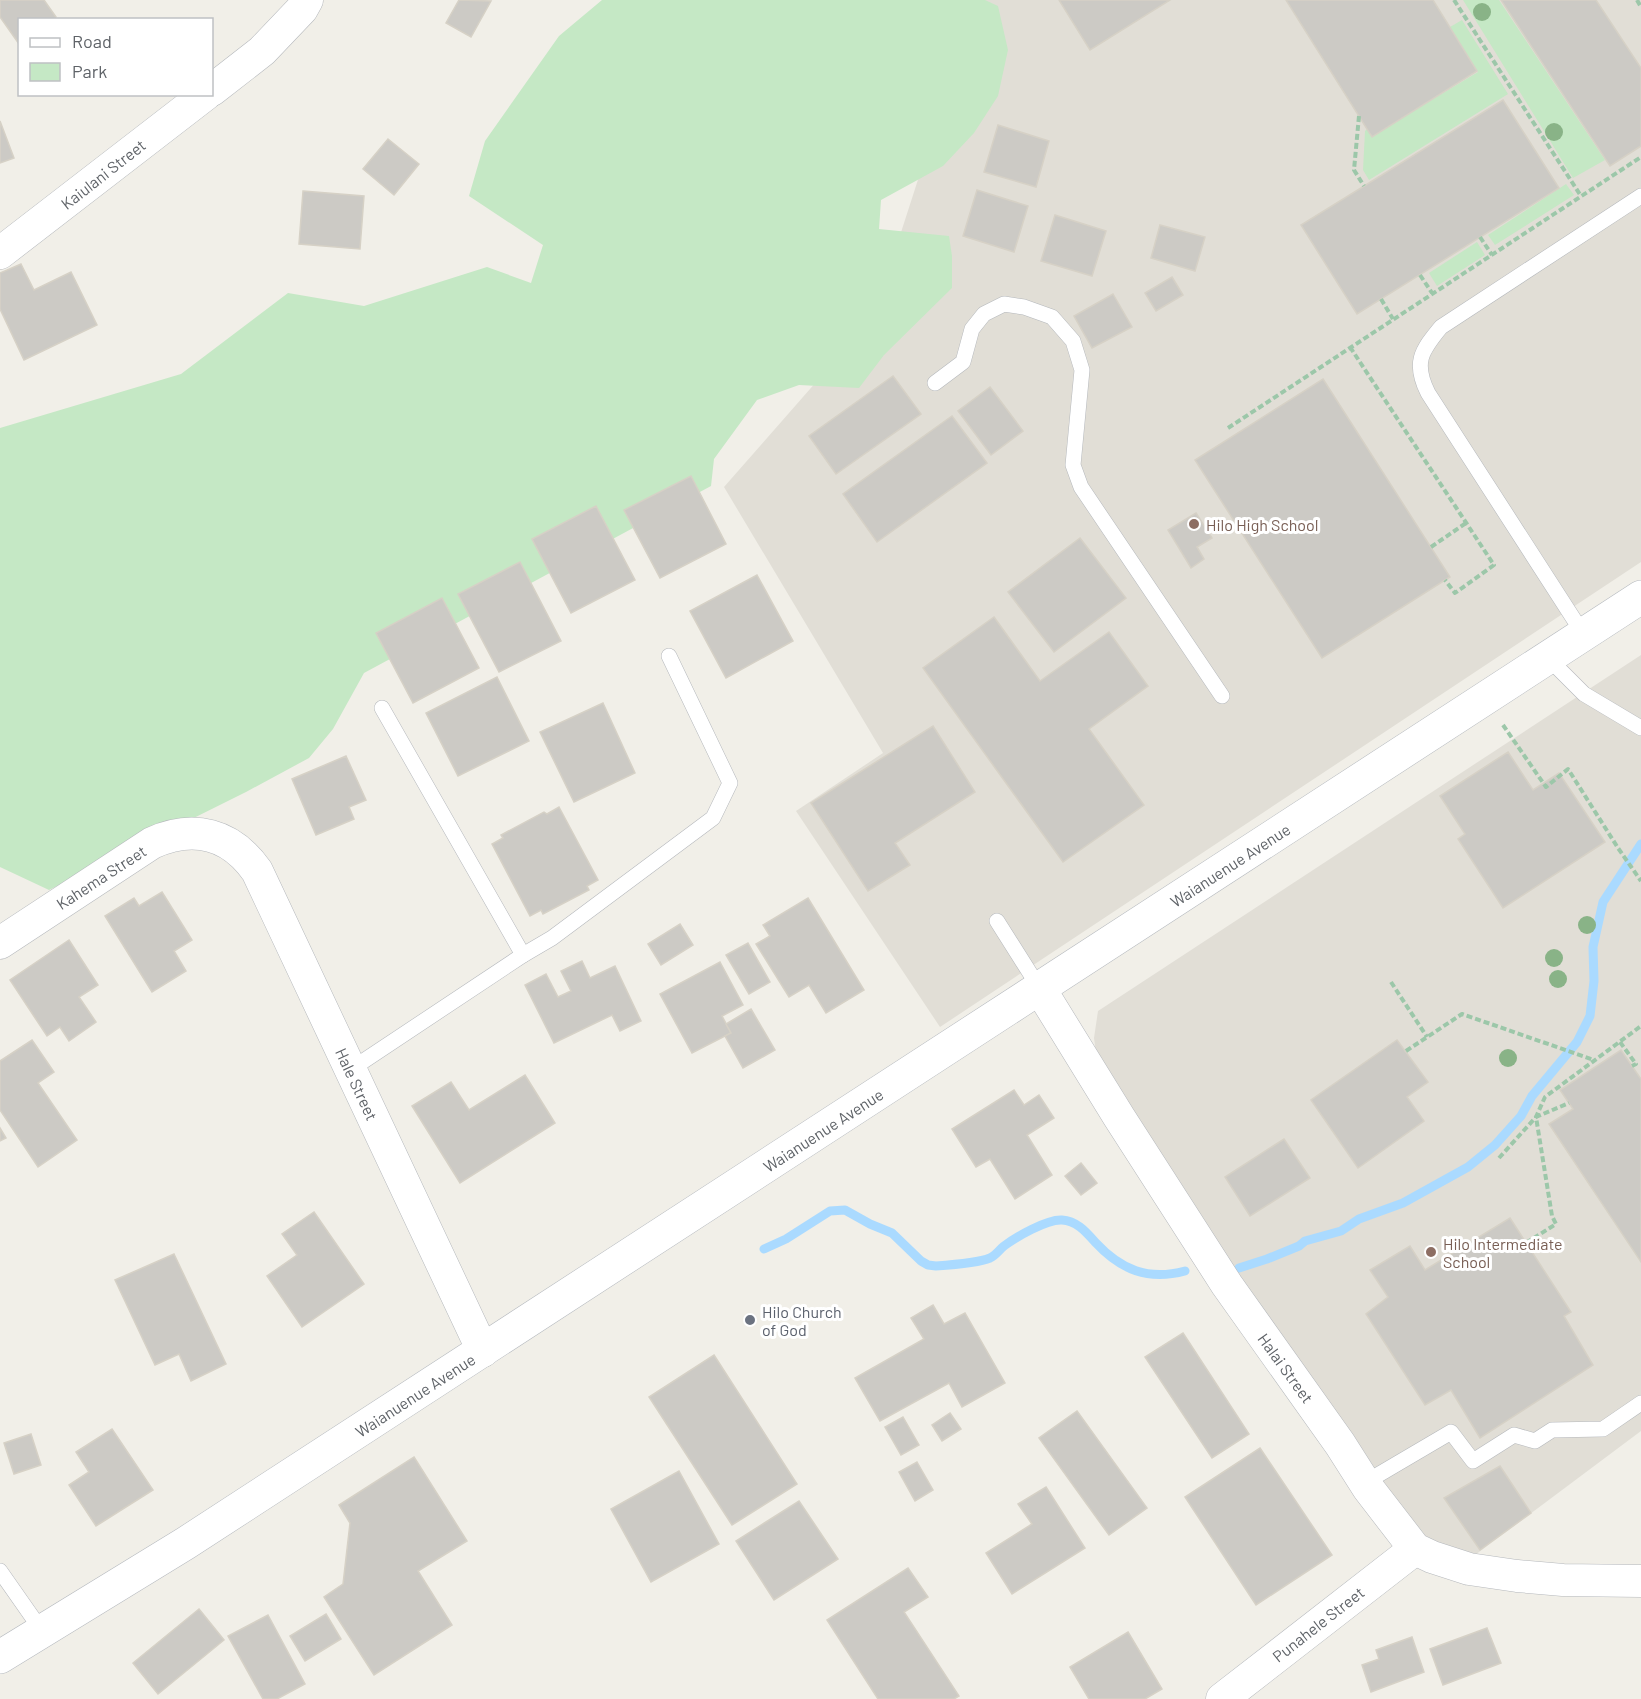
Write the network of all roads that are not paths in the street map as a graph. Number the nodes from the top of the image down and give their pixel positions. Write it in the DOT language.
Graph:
graph roads {
  1 [pos="307,0"];
  2 [pos="213,89"];
  3 [pos="203,96"];
  4 [pos="1641,196"];
  5 [pos="0,253"];
  6 [pos="935,383"];
  7 [pos="1641,597"];
  8 [pos="1587,632"];
  9 [pos="669,656"];
  10 [pos="1548,658"];
  11 [pos="1222,696"];
  12 [pos="382,708"];
  13 [pos="1641,728"];
  14 [pos="211,836"];
  15 [pos="997,921"];
  16 [pos="0,944"];
  17 [pos="523,955"];
  18 [pos="1040,989"];
  19 [pos="350,1070"];
  20 [pos="483,1351"];
  21 [pos="1641,1403"];
  22 [pos="1366,1482"];
  23 [pos="1415,1549"];
  24 [pos="0,1571"];
  25 [pos="1641,1581"];
  26 [pos="42,1631"];
  27 [pos="0,1657"];
  28 [pos="1222,1699"];
  1 -- 2 [label="street"];
  3 -- 5 [label="street, Kaiulani Street"];
  4 -- 8 [label="lane"];
  6 -- 11 [label="lane"];
  7 -- 8 [label="main road, Waianuenue Avenue"];
  8 -- 10 [label="main road, Waianuenue Avenue"];
  9 -- 17 [label="lane"];
  10 -- 13 [label="lane"];
  10 -- 18 [label="main road, Waianuenue Avenue"];
  12 -- 17 [label="lane"];
  14 -- 16 [label="street, Kahema Street"];
  14 -- 19 [label="street, Hale Street"];
  15 -- 18 [label="lane"];
  17 -- 19 [label="lane"];
  18 -- 20 [label="main road, Waianuenue Avenue"];
  18 -- 22 [label="street, Halai Street"];
  19 -- 20 [label="street, Hale Street"];
  20 -- 26 [label="main road, Waianuenue Avenue"];
  21 -- 22 [label="lane"];
  22 -- 23 [label="street, Halai Street"];
  23 -- 25 [label="street"];
  23 -- 28 [label="street, Punahele Street"];
  24 -- 26 [label="lane"];
  26 -- 27 [label="main road, Waianuenue Avenue"];
}
